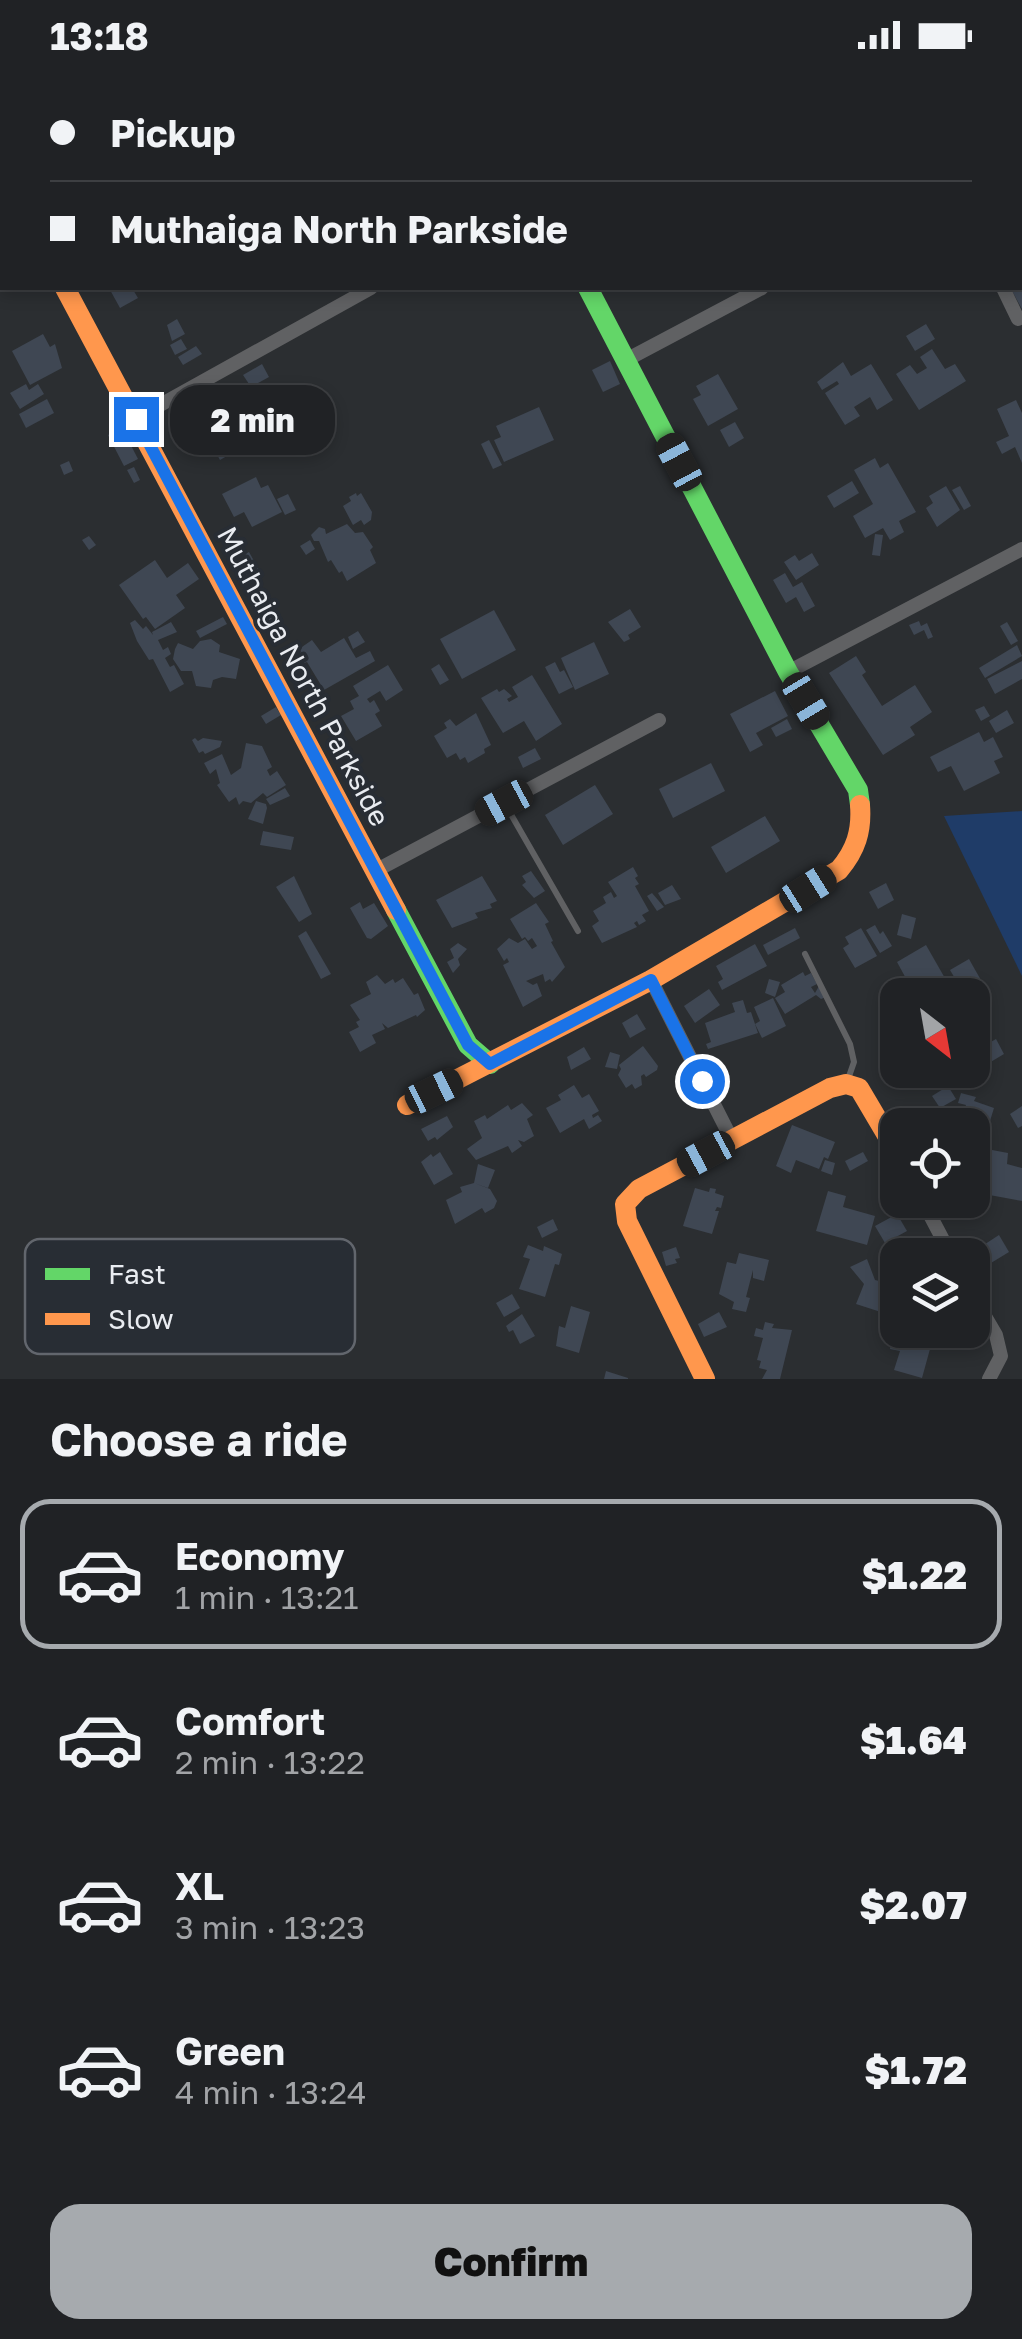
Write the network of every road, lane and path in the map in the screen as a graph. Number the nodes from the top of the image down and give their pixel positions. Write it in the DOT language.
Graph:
graph roads {
  1 [pos="66,290"];
  2 [pos="367,290"];
  3 [pos="589,290"];
  4 [pos="758,290"];
  5 [pos="1004,290"];
  6 [pos="1018,320"];
  7 [pos="626,360"];
  8 [pos="136,419"];
  9 [pos="1022,549"];
  10 [pos="788,672"];
  11 [pos="660,720"];
  12 [pos="504,803"];
  13 [pos="377,870"];
  14 [pos="578,931"];
  15 [pos="806,954"];
  16 [pos="651,980"];
  17 [pos="490,1064"];
  18 [pos="846,1084"];
  19 [pos="406,1105"];
  20 [pos="880,1124"];
  21 [pos="732,1140"];
  22 [pos="990,1324"];
  23 [pos="705,1379"];
  24 [pos="990,1379"];
  1 -- 8 [label="street, Muthaiga North Parkside"];
  2 -- 8 [label="street"];
  3 -- 7 [label="street"];
  4 -- 7 [label="street"];
  5 -- 6 [label="street"];
  7 -- 10 [label="street"];
  8 -- 13 [label="street, Muthaiga North Parkside"];
  9 -- 10 [label="street"];
  10 -- 16 [label="street"];
  11 -- 12 [label="street"];
  12 -- 13 [label="street"];
  12 -- 14 [label="lane"];
  13 -- 17 [label="street, Muthaiga North Parkside"];
  15 -- 18 [label="lane"];
  16 -- 17 [label="street"];
  16 -- 21 [label="street"];
  17 -- 19 [label="street"];
  18 -- 20 [label="street"];
  18 -- 21 [label="street"];
  21 -- 23 [label="street"];
  22 -- 24 [label="street"];
}
